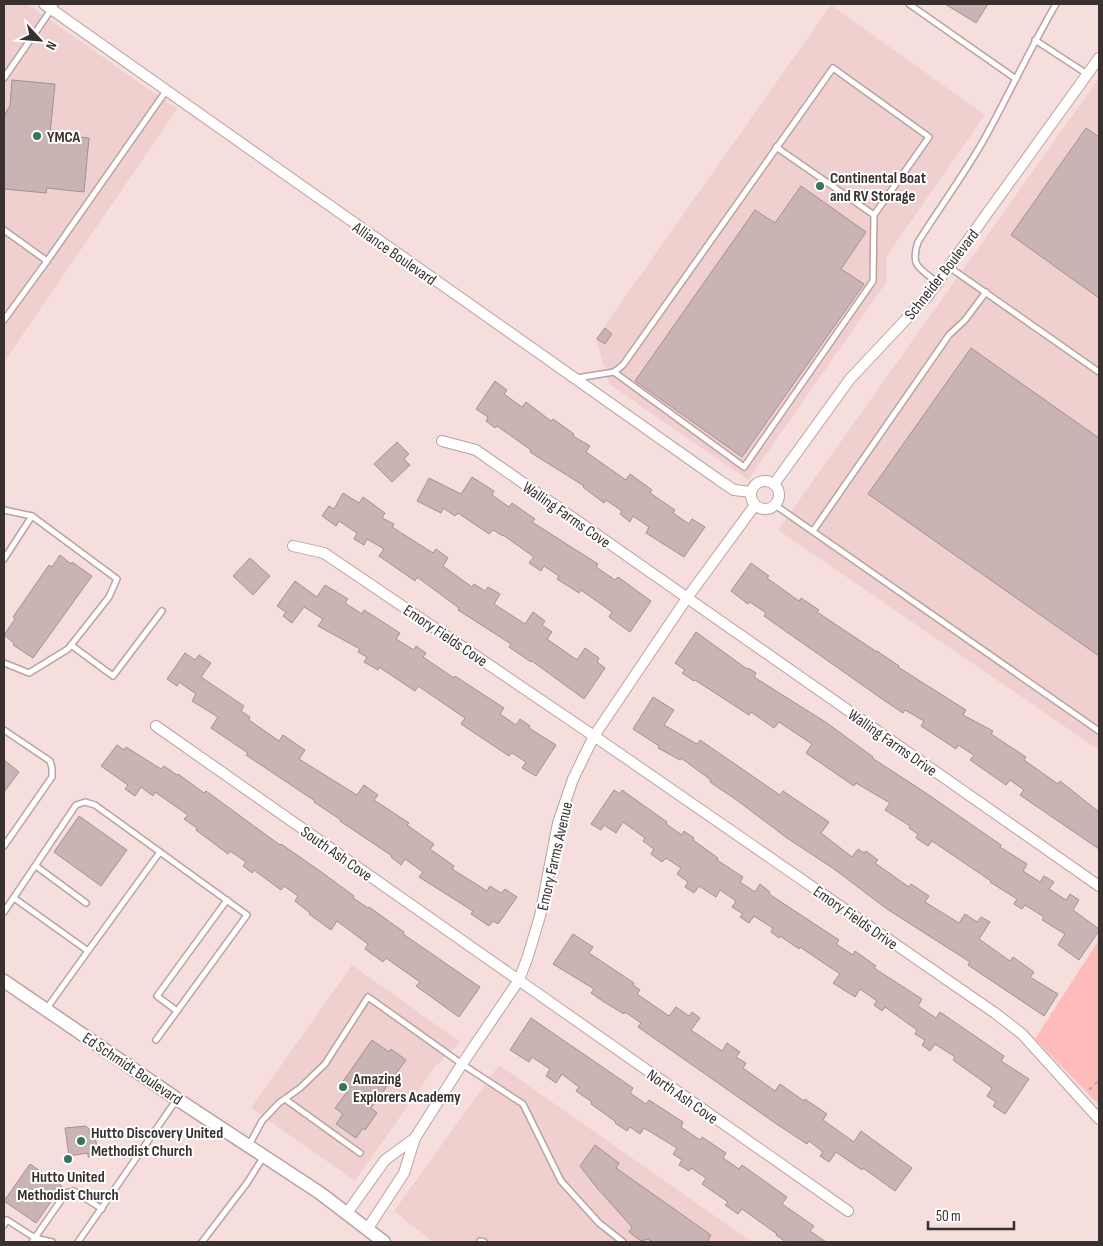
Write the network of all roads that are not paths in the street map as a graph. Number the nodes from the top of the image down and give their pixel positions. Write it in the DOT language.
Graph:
graph roads {
  1 [pos="910,4"];
  2 [pos="1056,4"];
  3 [pos="50,5"];
  4 [pos="1035,40"];
  5 [pos="1099,58"];
  6 [pos="1087,75"];
  7 [pos="4,78"];
  8 [pos="1016,79"];
  9 [pos="166,91"];
  10 [pos="776,147"];
  11 [pos="874,215"];
  12 [pos="4,230"];
  13 [pos="47,261"];
  14 [pos="949,267"];
  15 [pos="938,282"];
  16 [pos="986,292"];
  17 [pos="4,320"];
  18 [pos="614,372"];
  19 [pos="1099,372"];
  20 [pos="574,378"];
  21 [pos="442,441"];
  22 [pos="774,484"];
  23 [pos="751,492"];
  24 [pos="755,505"];
  25 [pos="775,505"];
  26 [pos="4,510"];
  27 [pos="32,516"];
  28 [pos="813,531"];
  29 [pos="294,546"];
  30 [pos="4,559"];
  31 [pos="687,598"];
  32 [pos="162,611"];
  33 [pos="72,645"];
  34 [pos="4,663"];
  35 [pos="156,726"];
  36 [pos="4,730"];
  37 [pos="1099,731"];
  38 [pos="594,736"];
  39 [pos="4,846"];
  40 [pos="160,852"];
  41 [pos="36,866"];
  42 [pos="1099,886"];
  43 [pos="14,898"];
  44 [pos="227,900"];
  45 [pos="86,903"];
  46 [pos="4,912"];
  47 [pos="88,951"];
  48 [pos="519,980"];
  49 [pos="4,981"];
  50 [pos="46,1010"];
  51 [pos="177,1011"];
  52 [pos="156,1040"];
  53 [pos="462,1064"];
  54 [pos="177,1099"];
  55 [pos="285,1099"];
  56 [pos="1099,1119"];
  57 [pos="416,1138"];
  58 [pos="249,1145"];
  59 [pos="360,1153"];
  60 [pos="264,1155"];
  61 [pos="102,1209"];
  62 [pos="848,1211"];
  63 [pos="347,1213"];
  64 [pos="4,1225"];
  65 [pos="368,1228"];
  66 [pos="33,1240"];
  67 [pos="52,1242"];
  68 [pos="78,1242"];
  69 [pos="202,1242"];
  70 [pos="384,1242"];
  71 [pos="623,1242"];
  1 -- 8 [label="lane"];
  2 -- 4 [label="lane"];
  3 -- 7 [label="lane"];
  3 -- 9 [label="street, Alliance Boulevard"];
  4 -- 6 [label="lane"];
  4 -- 8 [label="lane"];
  5 -- 6 [label="street, Schneider Boulevard"];
  6 -- 14 [label="street, Schneider Boulevard"];
  8 -- 15 [label="lane"];
  9 -- 13 [label="lane"];
  9 -- 20 [label="street, Alliance Boulevard"];
  10 -- 11 [label="lane"];
  10 -- 11 [label="lane"];
  10 -- 18 [label="lane"];
  11 -- 18 [label="lane"];
  12 -- 13 [label="lane"];
  13 -- 17 [label="lane"];
  14 -- 15 [label="street, Schneider Boulevard"];
  14 -- 16 [label="lane"];
  15 -- 22 [label="street, Schneider Boulevard"];
  16 -- 19 [label="lane"];
  16 -- 28 [label="lane"];
  18 -- 20 [label="lane"];
  20 -- 23 [label="street, Alliance Boulevard"];
  21 -- 31 [label="street, Walling Farms Cove"];
  22 -- 23 [label="street"];
  22 -- 25 [label="street"];
  23 -- 24 [label="street"];
  24 -- 25 [label="street"];
  24 -- 31 [label="street, Emory Farms Avenue"];
  25 -- 28 [label="lane"];
  26 -- 27 [label="lane"];
  27 -- 30 [label="lane"];
  27 -- 33 [label="lane"];
  28 -- 37 [label="lane"];
  29 -- 38 [label="street, Emory Fields Cove"];
  31 -- 38 [label="street, Emory Farms Avenue"];
  31 -- 42 [label="street, Walling Farms Drive"];
  32 -- 33 [label="lane"];
  33 -- 34 [label="lane"];
  35 -- 48 [label="street, South Ash Cove"];
  36 -- 39 [label="lane"];
  38 -- 48 [label="street, Emory Farms Avenue"];
  38 -- 56 [label="street, Emory Fields Drive"];
  40 -- 41 [label="lane"];
  40 -- 44 [label="lane"];
  40 -- 47 [label="lane"];
  41 -- 43 [label="lane"];
  41 -- 45 [label="lane"];
  43 -- 46 [label="lane"];
  43 -- 47 [label="lane"];
  44 -- 51 [label="lane"];
  44 -- 51 [label="lane"];
  47 -- 50 [label="lane"];
  48 -- 53 [label="street, Emory Farms Avenue"];
  48 -- 62 [label="street, North Ash Cove"];
  49 -- 50 [label="street, Ed Schmidt Boulevard"];
  50 -- 54 [label="street, Ed Schmidt Boulevard"];
  51 -- 52 [label="lane"];
  53 -- 55 [label="lane"];
  53 -- 57 [label="street, Emory Farms Avenue"];
  53 -- 71 [label="lane"];
  54 -- 58 [label="street, Ed Schmidt Boulevard"];
  54 -- 61 [label="lane"];
  55 -- 58 [label="lane"];
  55 -- 59 [label="lane"];
  57 -- 63 [label="street, Emory Farms Avenue"];
  57 -- 65 [label="street, Emory Farms Avenue"];
  58 -- 60 [label="street, Ed Schmidt Boulevard"];
  60 -- 63 [label="street, Ed Schmidt Boulevard"];
  60 -- 69 [label="lane"];
  61 -- 66 [label="lane"];
  61 -- 68 [label="lane"];
  63 -- 65 [label="street, Ed Schmidt Boulevard"];
  64 -- 66 [label="lane"];
  65 -- 70 [label="street, Ed Schmidt Boulevard"];
  66 -- 67 [label="lane"];
}
